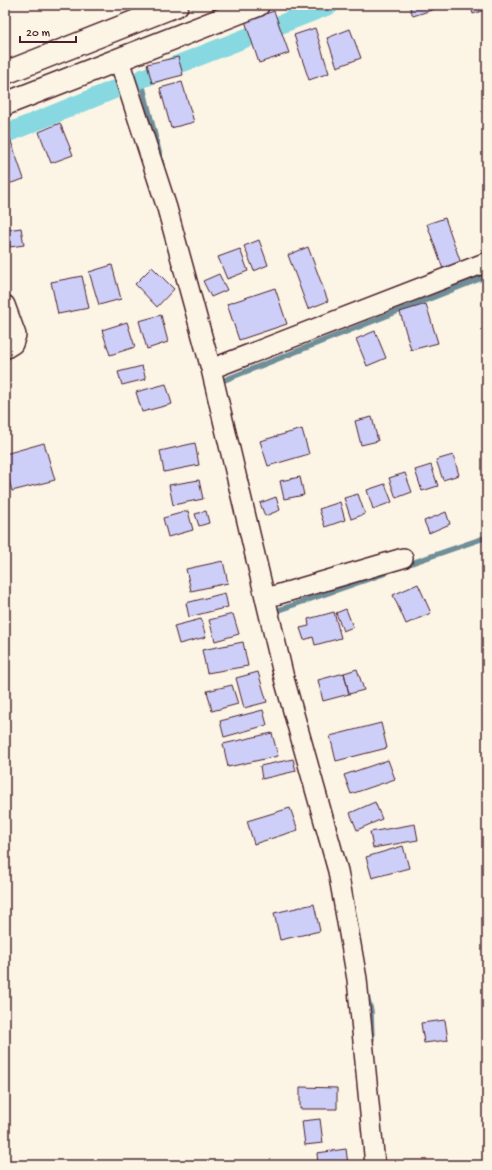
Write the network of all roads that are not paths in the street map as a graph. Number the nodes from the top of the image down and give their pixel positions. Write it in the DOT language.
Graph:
graph roads {
  1 [pos="178,5"];
  2 [pos="258,5"];
  3 [pos="52,54"];
  4 [pos="119,60"];
  5 [pos="5,73"];
  6 [pos="65,81"];
  7 [pos="5,104"];
  8 [pos="487,262"];
  9 [pos="5,305"];
  10 [pos="5,349"];
  11 [pos="211,369"];
  12 [pos="403,558"];
  13 [pos="266,598"];
  14 [pos="375,1165"];
  1 -- 3 [label="highway"];
  2 -- 4 [label="highway"];
  3 -- 5 [label="highway"];
  3 -- 6 [label="highway"];
  4 -- 6 [label="highway"];
  4 -- 11 [label="street"];
  6 -- 7 [label="highway"];
  8 -- 11 [label="street"];
  9 -- 10 [label="street"];
  11 -- 13 [label="street"];
  12 -- 13 [label="street"];
  13 -- 14 [label="street"];
}
